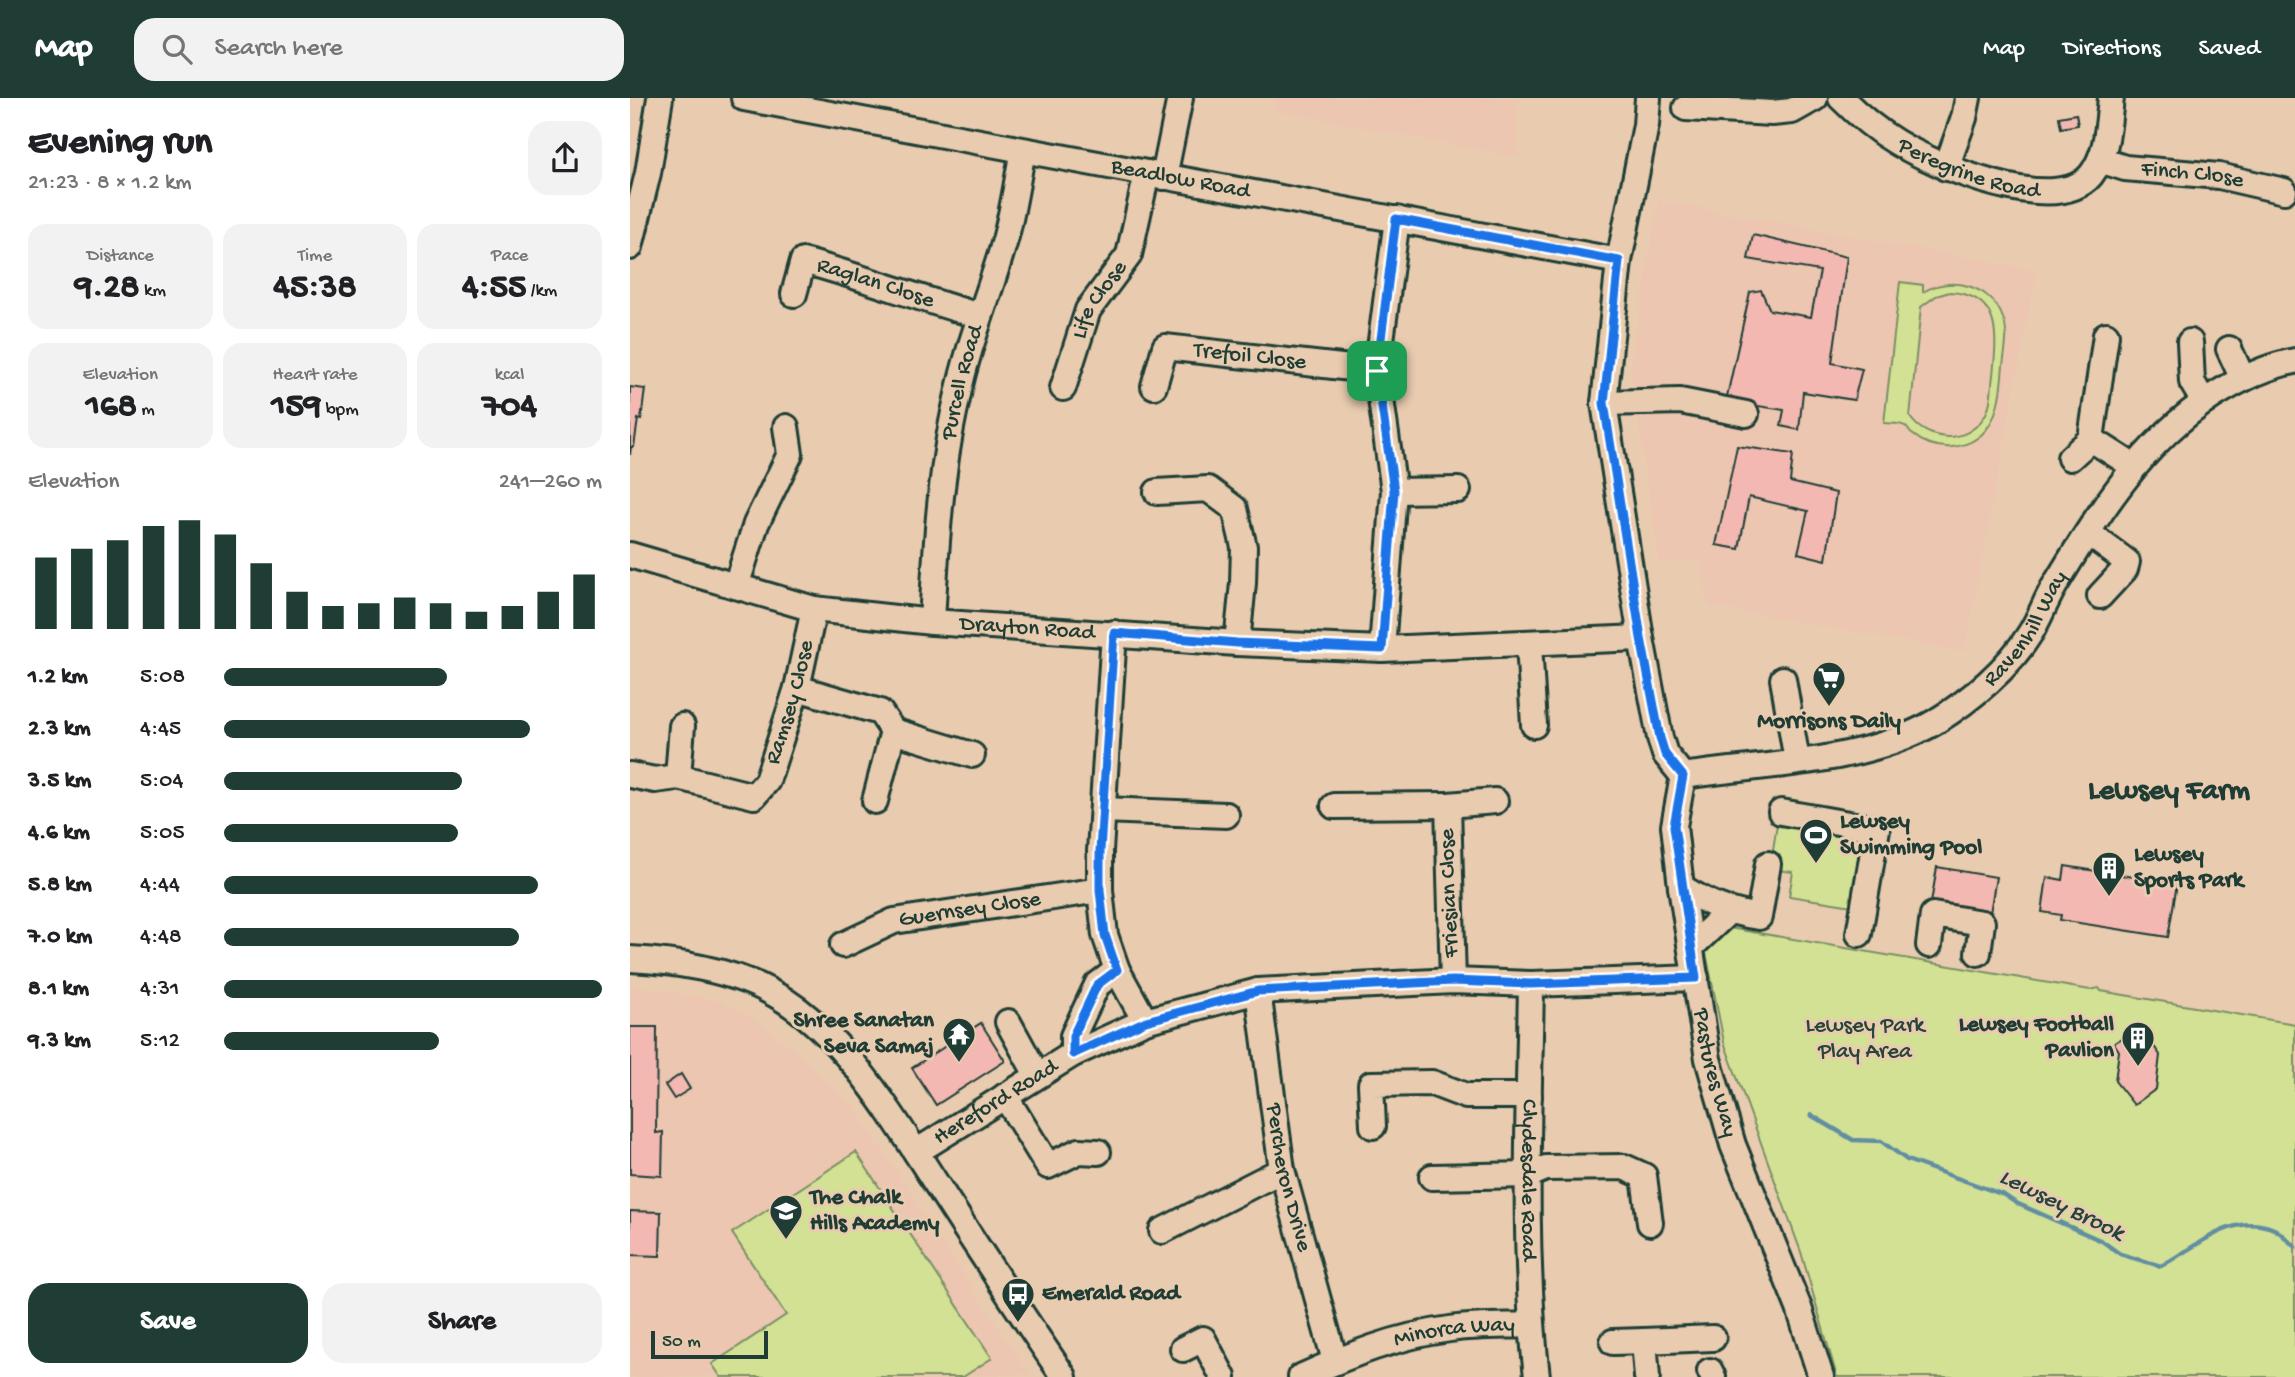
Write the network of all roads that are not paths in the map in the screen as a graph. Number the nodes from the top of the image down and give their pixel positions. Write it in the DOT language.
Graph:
graph roads {
  1 [pos="660,98"];
  2 [pos="744,98"];
  3 [pos="1180,98"];
  4 [pos="1648,98"];
  5 [pos="1815,98"];
  6 [pos="1841,98"];
  7 [pos="1968,98"];
  8 [pos="2111,98"];
  9 [pos="1686,108"];
  10 [pos="1023,150"];
  11 [pos="2100,160"];
  12 [pos="1947,168"];
  13 [pos="639,171"];
  14 [pos="1155,175"];
  15 [pos="2284,191"];
  16 [pos="1396,219"];
  17 [pos="630,247"];
  18 [pos="1619,261"];
  19 [pos="794,295"];
  20 [pos="980,316"];
  21 [pos="2106,335"];
  22 [pos="2190,342"];
  23 [pos="2229,349"];
  24 [pos="2295,361"];
  25 [pos="1377,371"];
  26 [pos="2243,379"];
  27 [pos="1154,386"];
  28 [pos="1063,388"];
  29 [pos="2204,402"];
  30 [pos="1604,403"];
  31 [pos="1746,414"];
  32 [pos="786,427"];
  33 [pos="2091,439"];
  34 [pos="2070,458"];
  35 [pos="2133,467"];
  36 [pos="1458,490"];
  37 [pos="1394,491"];
  38 [pos="1157,492"];
  39 [pos="2088,533"];
  40 [pos="630,555"];
  41 [pos="736,586"];
  42 [pos="2100,596"];
  43 [pos="814,609"];
  44 [pos="932,622"];
  45 [pos="1114,633"];
  46 [pos="1641,638"];
  47 [pos="1237,643"];
  48 [pos="1529,644"];
  49 [pos="1382,649"];
  50 [pos="1783,679"];
  51 [pos="797,688"];
  52 [pos="1534,725"];
  53 [pos="682,726"];
  54 [pos="893,731"];
  55 [pos="972,755"];
  56 [pos="1797,761"];
  57 [pos="630,775"];
  58 [pos="1683,776"];
  59 [pos="678,778"];
  60 [pos="875,801"];
  61 [pos="1495,802"];
  62 [pos="1448,805"];
  63 [pos="1334,806"];
  64 [pos="1102,810"];
  65 [pos="1781,812"];
  66 [pos="1226,815"];
  67 [pos="1768,864"];
  68 [pos="1681,887"];
  69 [pos="1100,890"];
  70 [pos="1728,912"];
  71 [pos="1859,933"];
  72 [pos="843,945"];
  73 [pos="1929,945"];
  74 [pos="1691,947"];
  75 [pos="1978,953"];
  76 [pos="630,959"];
  77 [pos="1117,970"];
  78 [pos="1696,978"];
  79 [pos="1453,981"];
  80 [pos="1531,984"];
  81 [pos="1258,991"];
  82 [pos="1146,1021"];
  83 [pos="1008,1022"];
  84 [pos="1073,1054"];
  85 [pos="1037,1075"];
  86 [pos="1005,1096"];
  87 [pos="1530,1096"];
  88 [pos="1373,1126"];
  89 [pos="915,1152"];
  90 [pos="1098,1152"];
  91 [pos="1282,1170"];
  92 [pos="1529,1175"];
  93 [pos="1432,1177"];
  94 [pos="1650,1223"];
  95 [pos="1162,1231"];
  96 [pos="1531,1325"];
  97 [pos="1713,1338"];
  98 [pos="1644,1341"];
  99 [pos="1614,1342"];
  100 [pos="1183,1349"];
  101 [pos="1335,1361"];
  102 [pos="1064,1377"];
  103 [pos="1223,1377"];
  104 [pos="1301,1377"];
  105 [pos="1537,1377"];
  106 [pos="1647,1377"];
  107 [pos="1821,1377"];
  1 -- 13 [label="street"];
  2 -- 10 [label="street, Beadlow Road"];
  3 -- 14 [label="street, Life Close"];
  4 -- 18 [label="street"];
  5 -- 9 [label="street"];
  6 -- 12 [label="street, Peregrine Road"];
  7 -- 12 [label="street"];
  8 -- 11 [label="street"];
  10 -- 14 [label="street, Beadlow Road"];
  10 -- 20 [label="street, Purcell Road"];
  11 -- 12 [label="street, Peregrine Road"];
  11 -- 15 [label="street, Finch Close"];
  13 -- 17 [label="street"];
  14 -- 16 [label="street, Beadlow Road"];
  14 -- 28 [label="street, Life Close"];
  16 -- 18 [label="street, Beadlow Road"];
  16 -- 25 [label="street"];
  18 -- 30 [label="street"];
  19 -- 20 [label="street, Raglan Close"];
  20 -- 44 [label="street, Purcell Road"];
  21 -- 33 [label="street"];
  22 -- 29 [label="street"];
  23 -- 26 [label="street"];
  24 -- 26 [label="street, Ravenhill Way"];
  25 -- 27 [label="street, Trefoil Close"];
  25 -- 37 [label="street"];
  26 -- 29 [label="street, Ravenhill Way"];
  29 -- 35 [label="street, Ravenhill Way"];
  30 -- 31 [label="street"];
  30 -- 46 [label="street"];
  32 -- 41 [label="street"];
  33 -- 34 [label="street"];
  33 -- 35 [label="street"];
  35 -- 39 [label="street, Ravenhill Way"];
  36 -- 37 [label="street"];
  37 -- 49 [label="street"];
  38 -- 47 [label="street"];
  39 -- 42 [label="street"];
  39 -- 56 [label="street, Ravenhill Way"];
  40 -- 41 [label="street, Drayton Road"];
  41 -- 43 [label="street, Drayton Road"];
  43 -- 44 [label="street, Drayton Road"];
  43 -- 51 [label="street, Ramsey Close"];
  44 -- 45 [label="street, Drayton Road"];
  45 -- 47 [label="street, Drayton Road"];
  45 -- 64 [label="street"];
  46 -- 48 [label="street, Drayton Road"];
  46 -- 58 [label="street"];
  47 -- 49 [label="street, Drayton Road"];
  48 -- 49 [label="street, Drayton Road"];
  48 -- 52 [label="street"];
  50 -- 56 [label="street"];
  51 -- 54 [label="street"];
  51 -- 59 [label="street, Ramsey Close"];
  53 -- 59 [label="street"];
  54 -- 55 [label="street"];
  54 -- 60 [label="street"];
  56 -- 58 [label="street, Ravenhill Way"];
  57 -- 59 [label="street"];
  58 -- 68 [label="street, Pastures Way"];
  61 -- 62 [label="street, Friesian Close"];
  62 -- 63 [label="street, Friesian Close"];
  62 -- 79 [label="street, Friesian Close"];
  64 -- 66 [label="street"];
  64 -- 69 [label="street"];
  65 -- 71 [label="street"];
  67 -- 70 [label="street"];
  68 -- 70 [label="street"];
  68 -- 74 [label="street, Pastures Way"];
  69 -- 72 [label="street, Guernsey Close"];
  69 -- 77 [label="street"];
  70 -- 74 [label="street"];
  73 -- 75 [label="street"];
  74 -- 78 [label="street, Pastures Way"];
  76 -- 89 [label="street"];
  77 -- 82 [label="street"];
  77 -- 84 [label="street"];
  78 -- 80 [label="street, Hereford Road"];
  78 -- 107 [label="street, Pastures Way"];
  79 -- 80 [label="street, Hereford Road"];
  79 -- 81 [label="street, Hereford Road"];
  80 -- 87 [label="street, Clydesdale Road"];
  81 -- 82 [label="street, Hereford Road"];
  81 -- 91 [label="street, Percheron Drive"];
  82 -- 84 [label="street, Hereford Road"];
  83 -- 85 [label="street"];
  84 -- 85 [label="street, Hereford Road"];
  85 -- 86 [label="street, Hereford Road"];
  86 -- 89 [label="street, Hereford Road"];
  86 -- 90 [label="street"];
  87 -- 88 [label="street"];
  87 -- 92 [label="street, Clydesdale Road"];
  89 -- 102 [label="street"];
  91 -- 95 [label="street"];
  91 -- 101 [label="street, Percheron Drive"];
  92 -- 93 [label="street"];
  92 -- 94 [label="street"];
  92 -- 96 [label="street, Clydesdale Road"];
  96 -- 101 [label="street, Minorca Way"];
  96 -- 105 [label="street, Clydesdale Road"];
  97 -- 98 [label="street"];
  98 -- 99 [label="street"];
  98 -- 106 [label="street"];
  100 -- 103 [label="street"];
  101 -- 104 [label="street, Minorca Way"];
}
